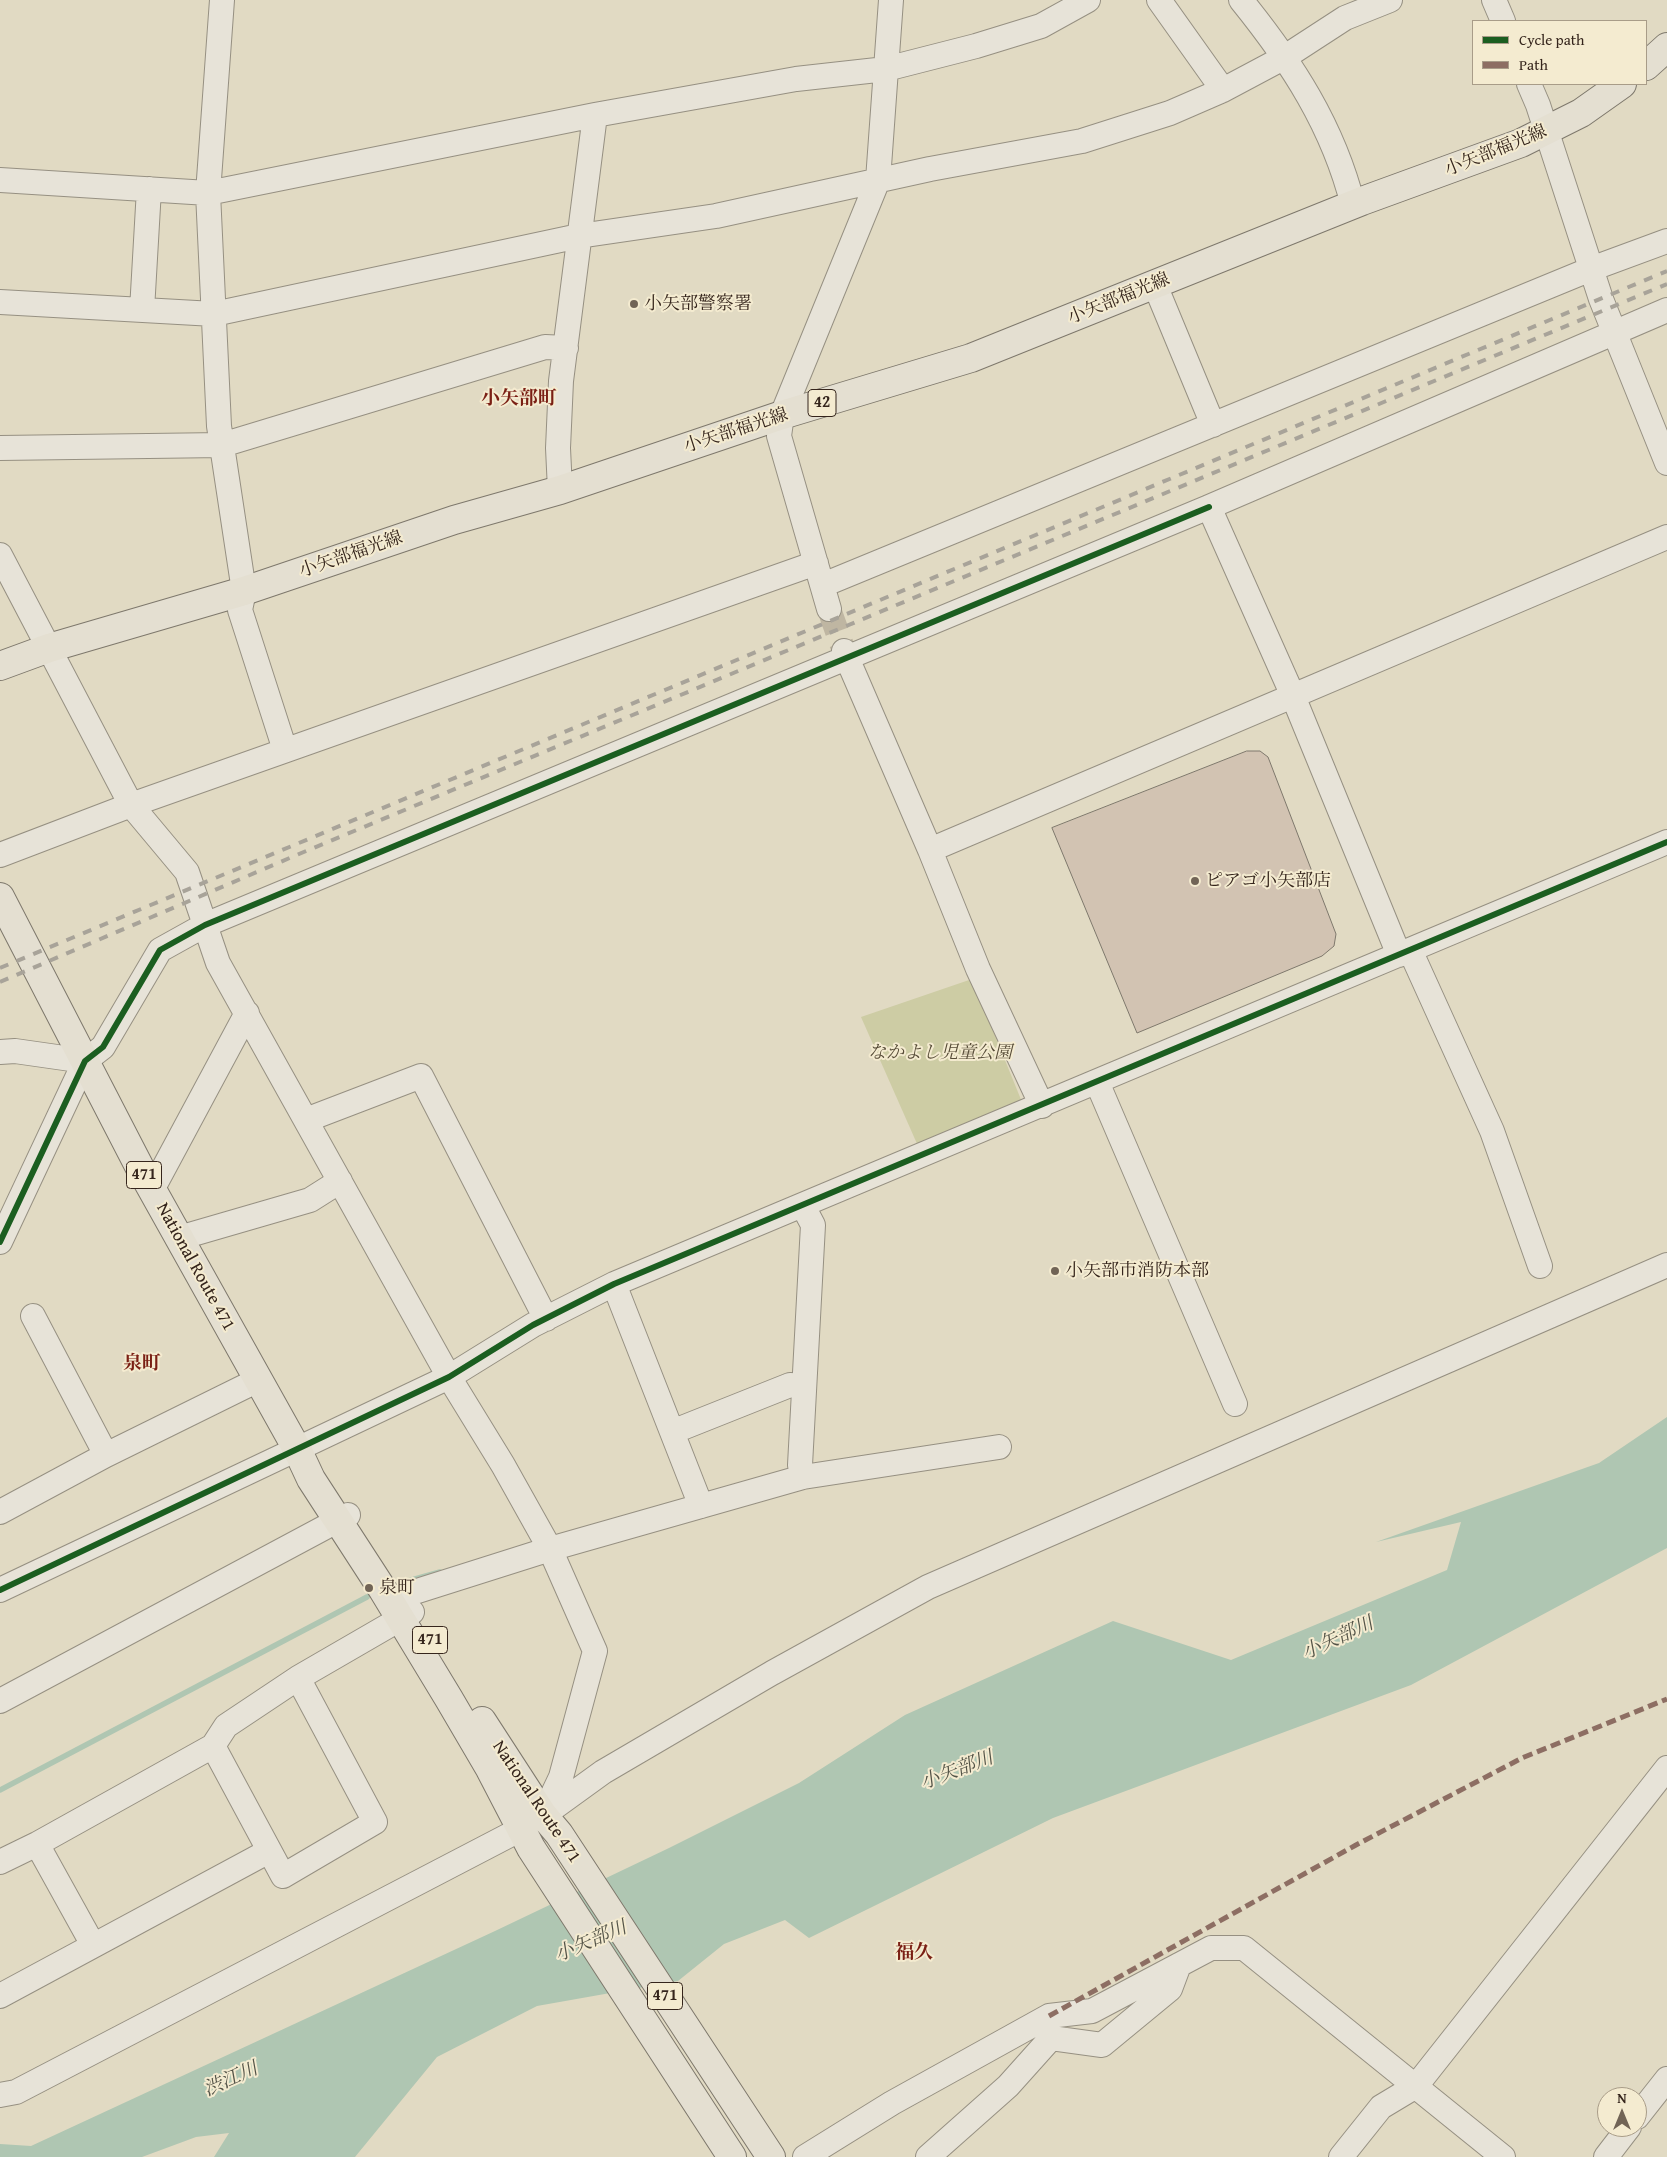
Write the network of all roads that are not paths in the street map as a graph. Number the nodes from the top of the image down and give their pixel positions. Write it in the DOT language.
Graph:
graph roads {
  1 [pos="222,0"];
  2 [pos="891,0"];
  3 [pos="1088,0"];
  4 [pos="1159,0"];
  5 [pos="1241,0"];
  6 [pos="1390,0"];
  7 [pos="1494,0"];
  8 [pos="1503,20"];
  9 [pos="1667,47"];
  10 [pos="1285,57"];
  11 [pos="1647,65"];
  12 [pos="886,69"];
  13 [pos="1529,85"];
  14 [pos="1621,85"];
  15 [pos="1224,90"];
  16 [pos="595,115"];
  17 [pos="1546,132"];
  18 [pos="0,180"];
  19 [pos="878,180"];
  20 [pos="149,190"];
  21 [pos="208,193"];
  22 [pos="1353,205"];
  23 [pos="579,236"];
  24 [pos="1667,241"];
  25 [pos="1591,270"];
  26 [pos="1155,284"];
  27 [pos="0,302"];
  28 [pos="142,310"];
  29 [pos="1667,310"];
  30 [pos="214,314"];
  31 [pos="1615,332"];
  32 [pos="566,348"];
  33 [pos="782,415"];
  34 [pos="1213,425"];
  35 [pos="222,445"];
  36 [pos="0,448"];
  37 [pos="1667,463"];
  38 [pos="560,490"];
  39 [pos="1209,507"];
  40 [pos="1667,537"];
  41 [pos="2,560"];
  42 [pos="819,574"];
  43 [pos="244,591"];
  44 [pos="829,609"];
  45 [pos="49,648"];
  46 [pos="845,655"];
  47 [pos="0,666"];
  48 [pos="1293,696"];
  49 [pos="285,750"];
  50 [pos="131,805"];
  51 [pos="1667,842"];
  52 [pos="930,850"];
  53 [pos="0,855"];
  54 [pos="0,897"];
  55 [pos="205,925"];
  56 [pos="1405,953"];
  57 [pos="247,1013"];
  58 [pos="0,1052"];
  59 [pos="85,1061"];
  60 [pos="1097,1082"];
  61 [pos="1042,1106"];
  62 [pos="306,1120"];
  63 [pos="340,1181"];
  64 [pos="152,1190"];
  65 [pos="803,1206"];
  66 [pos="179,1238"];
  67 [pos="0,1242"];
  68 [pos="1540,1266"];
  69 [pos="1667,1266"];
  70 [pos="614,1284"];
  71 [pos="33,1316"];
  72 [pos="546,1319"];
  73 [pos="449,1377"];
  74 [pos="258,1380"];
  75 [pos="803,1386"];
  76 [pos="1235,1404"];
  77 [pos="672,1432"];
  78 [pos="999,1447"];
  79 [pos="297,1449"];
  80 [pos="106,1456"];
  81 [pos="803,1477"];
  82 [pos="701,1506"];
  83 [pos="0,1512"];
  84 [pos="343,1518"];
  85 [pos="550,1549"];
  86 [pos="0,1590"];
  87 [pos="401,1607"];
  88 [pos="298,1678"];
  89 [pos="0,1701"];
  90 [pos="213,1746"];
  91 [pos="1667,1768"];
  92 [pos="539,1832"];
  93 [pos="37,1844"];
  94 [pos="269,1852"];
  95 [pos="0,1862"];
  96 [pos="94,1945"];
  97 [pos="1179,1965"];
  98 [pos="0,1996"];
  99 [pos="1667,2079"];
  100 [pos="1416,2086"];
  101 [pos="0,2095"];
  102 [pos="1647,2104"];
  103 [pos="1621,2137"];
  104 [pos="732,2157"];
  105 [pos="771,2157"];
  106 [pos="805,2157"];
  107 [pos="928,2157"];
  108 [pos="1341,2157"];
  109 [pos="1503,2157"];
  110 [pos="1606,2157"];
  1 -- 21 [label="street"];
  2 -- 12 [label="street"];
  3 -- 12 [label="street"];
  4 -- 15 [label="street"];
  5 -- 10 [label="street"];
  6 -- 10 [label="street"];
  7 -- 8 [label="street"];
  9 -- 11 [label="main road"];
  10 -- 15 [label="street"];
  10 -- 22 [label="street"];
  12 -- 16 [label="street"];
  12 -- 19 [label="street"];
  13 -- 17 [label="street"];
  14 -- 17 [label="main road, 小矢部福光線 / 42"];
  15 -- 19 [label="street"];
  16 -- 21 [label="street"];
  16 -- 23 [label="street"];
  17 -- 22 [label="main road, 小矢部福光線 / 42"];
  17 -- 25 [label="street"];
  18 -- 20 [label="street"];
  19 -- 23 [label="street"];
  19 -- 33 [label="street"];
  20 -- 21 [label="street"];
  20 -- 28 [label="street"];
  21 -- 30 [label="street"];
  22 -- 26 [label="main road, 小矢部福光線 / 42"];
  23 -- 30 [label="street"];
  23 -- 32 [label="street"];
  24 -- 25 [label="street"];
  25 -- 31 [label="street"];
  25 -- 34 [label="street"];
  26 -- 33 [label="main road, 小矢部福光線 / 42"];
  26 -- 34 [label="street"];
  27 -- 28 [label="street"];
  28 -- 30 [label="street"];
  29 -- 31 [label="street"];
  30 -- 35 [label="street"];
  31 -- 37 [label="street"];
  31 -- 39 [label="street"];
  32 -- 35 [label="street"];
  32 -- 38 [label="street"];
  33 -- 38 [label="main road, 小矢部福光線 / 42"];
  33 -- 42 [label="street"];
  34 -- 42 [label="street"];
  35 -- 36 [label="street"];
  35 -- 43 [label="street"];
  38 -- 43 [label="main road, 小矢部福光線 / 42"];
  39 -- 46 [label="street"];
  39 -- 48 [label="street"];
  40 -- 48 [label="street"];
  41 -- 45 [label="street"];
  42 -- 44 [label="street"];
  42 -- 49 [label="street"];
  43 -- 45 [label="main road, 小矢部福光線 / 42"];
  43 -- 49 [label="street"];
  45 -- 47 [label="main road, 小矢部福光線 / 42"];
  45 -- 50 [label="street"];
  46 -- 52 [label="street"];
  46 -- 55 [label="street"];
  48 -- 52 [label="street"];
  48 -- 56 [label="street"];
  49 -- 50 [label="street"];
  50 -- 53 [label="street"];
  50 -- 55 [label="street"];
  51 -- 56 [label="street"];
  52 -- 61 [label="street"];
  54 -- 59 [label="main road, National Route 471 / 471"];
  55 -- 57 [label="street"];
  55 -- 59 [label="street"];
  56 -- 60 [label="street"];
  56 -- 68 [label="street"];
  57 -- 62 [label="street"];
  57 -- 64 [label="street"];
  58 -- 59 [label="street"];
  59 -- 64 [label="main road, National Route 471 / 471"];
  59 -- 67 [label="street"];
  60 -- 61 [label="street"];
  60 -- 76 [label="street"];
  61 -- 65 [label="street"];
  62 -- 63 [label="street"];
  62 -- 72 [label="street"];
  63 -- 66 [label="street"];
  63 -- 73 [label="street"];
  64 -- 66 [label="main road, National Route 471 / 471"];
  65 -- 70 [label="street"];
  65 -- 75 [label="street"];
  66 -- 74 [label="main road, National Route 471 / 471"];
  69 -- 92 [label="street"];
  70 -- 72 [label="street"];
  70 -- 77 [label="street"];
  71 -- 80 [label="street"];
  72 -- 73 [label="street"];
  73 -- 79 [label="street"];
  73 -- 85 [label="street"];
  74 -- 79 [label="main road, National Route 471 / 471"];
  74 -- 80 [label="street"];
  75 -- 77 [label="street"];
  75 -- 81 [label="street"];
  77 -- 82 [label="street"];
  78 -- 81 [label="street"];
  79 -- 84 [label="main road, National Route 471 / 471"];
  79 -- 86 [label="street"];
  80 -- 83 [label="street"];
  81 -- 82 [label="street"];
  82 -- 85 [label="street"];
  84 -- 87 [label="main road, National Route 471 / 471"];
  84 -- 89 [label="street"];
  85 -- 87 [label="street"];
  85 -- 92 [label="street"];
  87 -- 88 [label="street"];
  87 -- 92 [label="main road, National Route 471 / 471"];
  88 -- 90 [label="street"];
  88 -- 94 [label="street"];
  90 -- 93 [label="street"];
  90 -- 94 [label="street"];
  91 -- 100 [label="street"];
  92 -- 101 [label="street"];
  92 -- 104 [label="main road, National Route 471 / 471"];
  92 -- 105 [label="main road, National Route 471 / 471"];
  93 -- 95 [label="street"];
  93 -- 96 [label="street"];
  94 -- 96 [label="street"];
  96 -- 98 [label="street"];
  97 -- 100 [label="street"];
  97 -- 106 [label="street"];
  97 -- 107 [label="street"];
  99 -- 102 [label="street"];
  100 -- 108 [label="street"];
  100 -- 109 [label="street"];
  103 -- 110 [label="street"];
}
